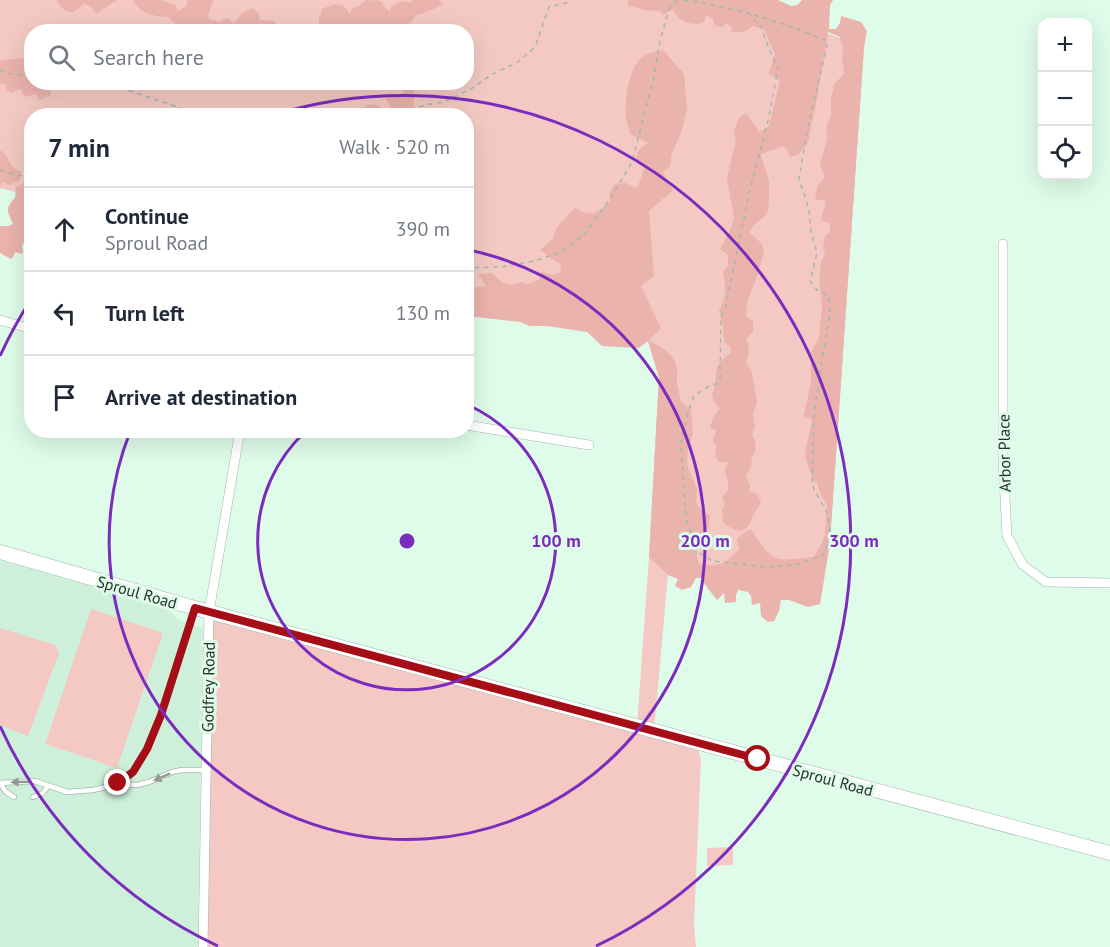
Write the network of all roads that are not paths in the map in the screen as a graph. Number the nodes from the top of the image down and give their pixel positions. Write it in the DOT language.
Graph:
graph roads {
  1 [pos="1003,244"];
  2 [pos="0,320"];
  3 [pos="24,326"];
  4 [pos="474,426"];
  5 [pos="239,438"];
  6 [pos="589,445"];
  7 [pos="0,552"];
  8 [pos="1110,583"];
  9 [pos="195,608"];
  10 [pos="209,612"];
  11 [pos="206,770"];
  12 [pos="0,783"];
  13 [pos="118,783"];
  14 [pos="48,786"];
  15 [pos="14,797"];
  16 [pos="33,797"];
  17 [pos="1110,853"];
  18 [pos="203,947"];
  1 -- 8 [label="street, Arbor Place"];
  2 -- 3 [label="street"];
  4 -- 6 [label="street"];
  5 -- 10 [label="street, Godfrey Road"];
  7 -- 9 [label="main road, Sproul Road"];
  9 -- 10 [label="main road, Sproul Road"];
  9 -- 13 [label="lane"];
  10 -- 11 [label="street, Godfrey Road"];
  10 -- 17 [label="main road, Sproul Road"];
  11 -- 13 [label="lane, one-way"];
  11 -- 18 [label="street, Godfrey Road"];
  14 -- 12 [label="lane, one-way"];
  12 -- 15 [label="lane"];
  13 -- 14 [label="lane"];
  14 -- 16 [label="lane"];
}
